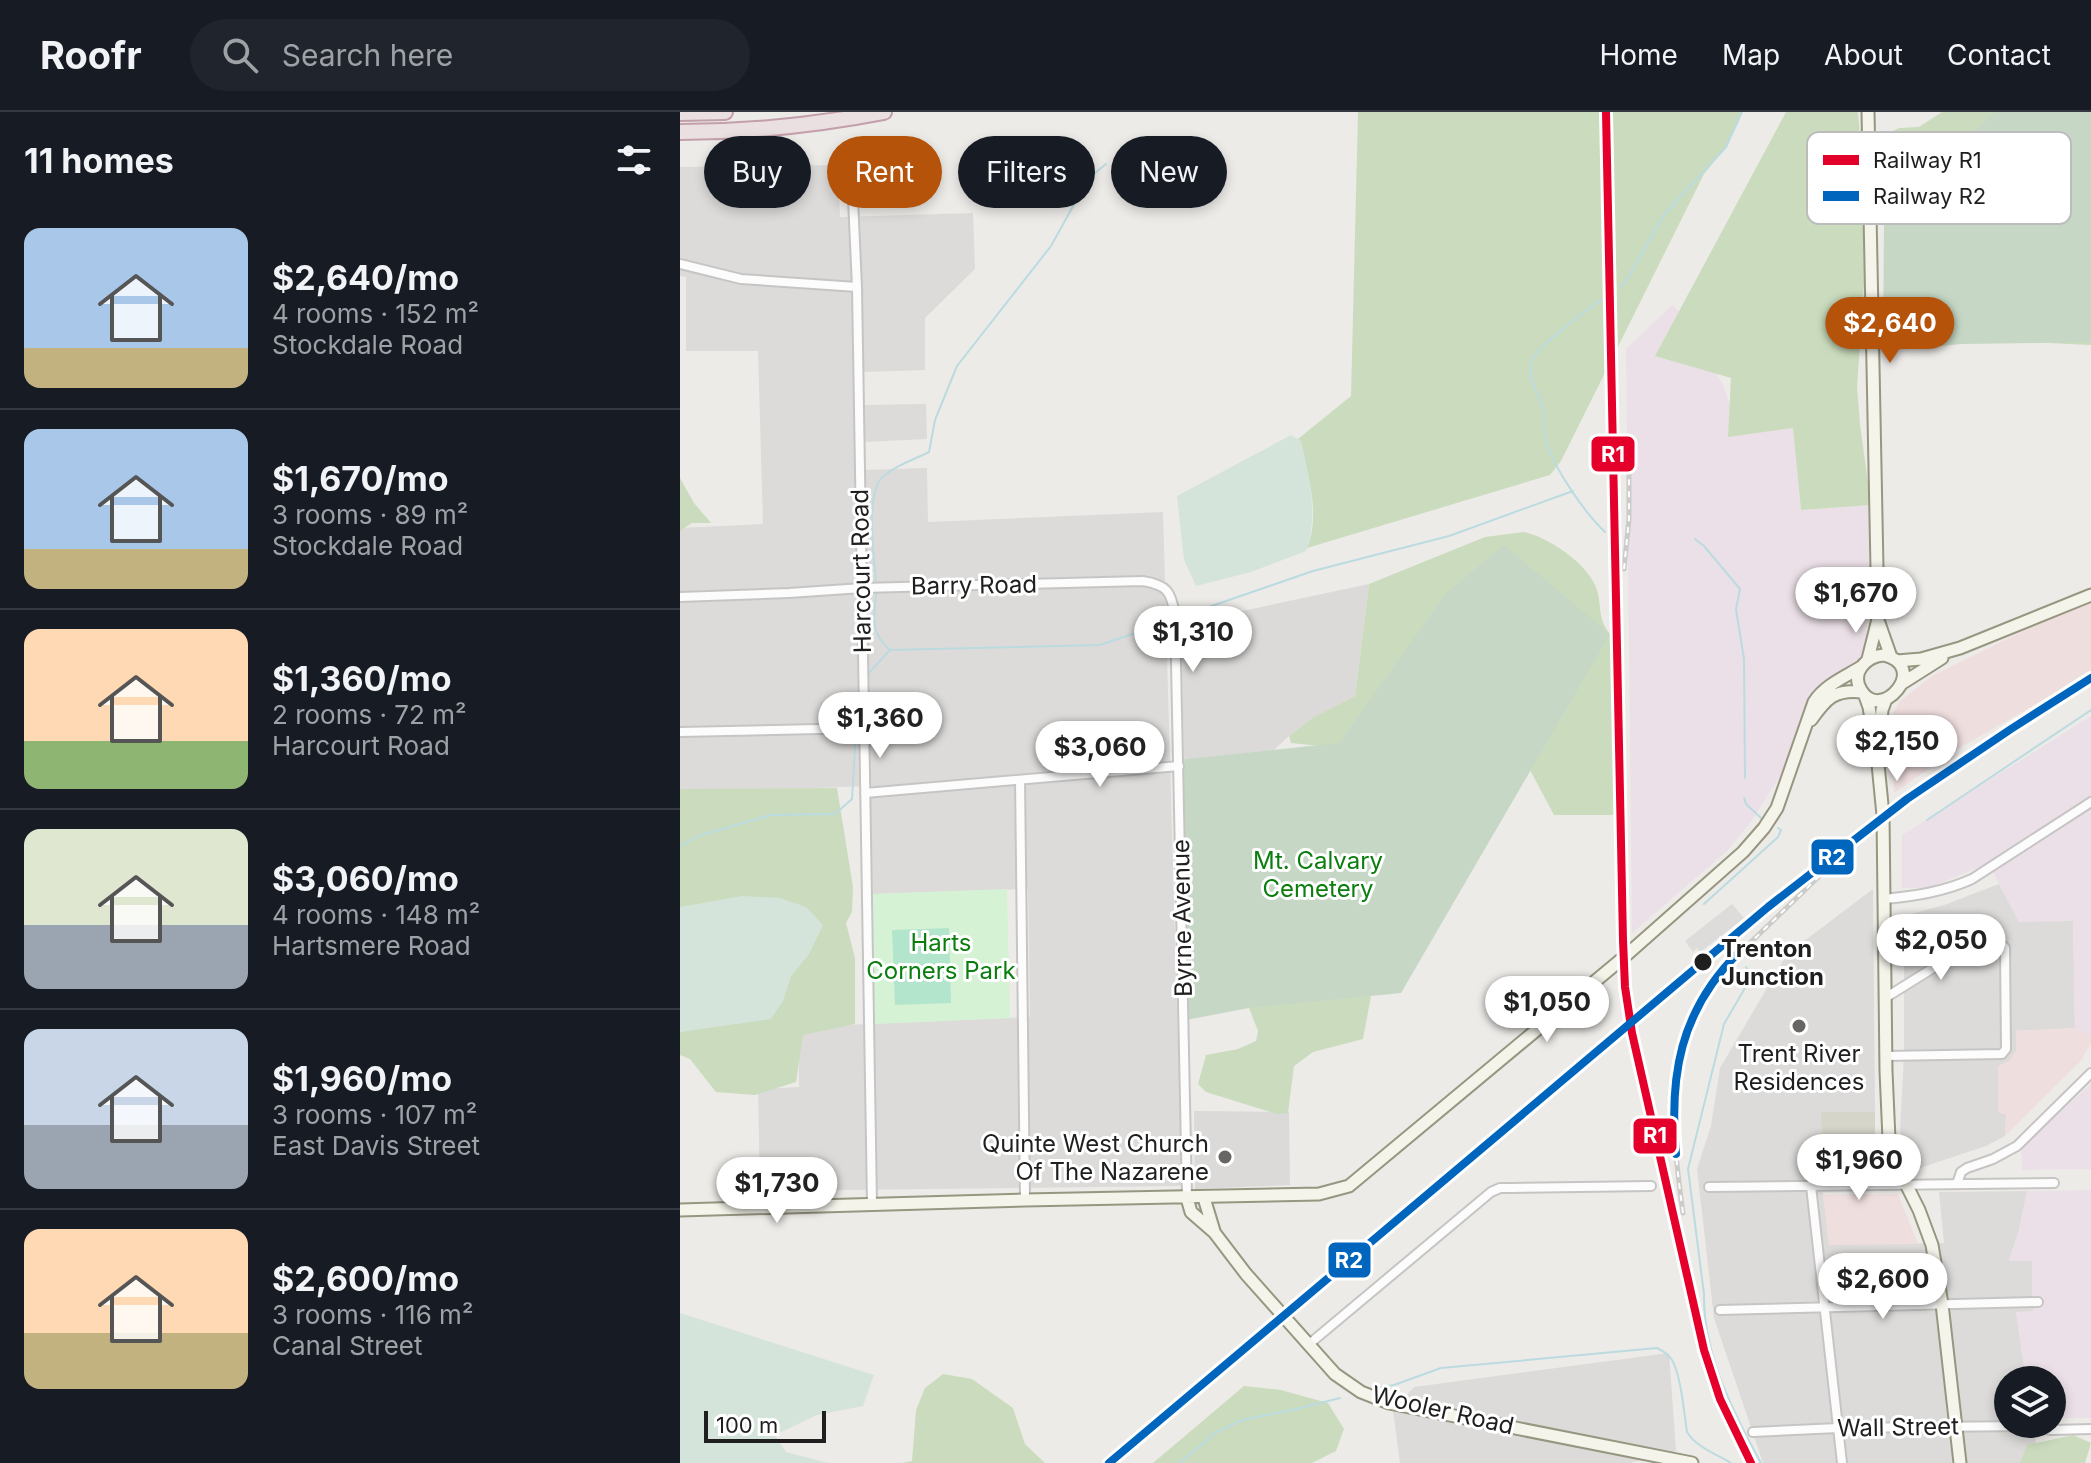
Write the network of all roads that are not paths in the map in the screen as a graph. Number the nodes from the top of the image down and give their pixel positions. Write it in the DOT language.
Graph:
graph roads {
  1 [pos="725,112"];
  2 [pos="884,112"];
  3 [pos="1868,112"];
  4 [pos="680,113"];
  5 [pos="680,132"];
  6 [pos="1868,132"];
  7 [pos="853,208"];
  8 [pos="1870,224"];
  9 [pos="680,264"];
  10 [pos="857,287"];
  11 [pos="862,588"];
  12 [pos="1169,591"];
  13 [pos="2091,595"];
  14 [pos="680,597"];
  15 [pos="1878,619"];
  16 [pos="1960,648"];
  17 [pos="1894,659"];
  18 [pos="1865,663"];
  19 [pos="1901,684"];
  20 [pos="1863,694"];
  21 [pos="1886,699"];
  22 [pos="864,728"];
  23 [pos="680,732"];
  24 [pos="1802,734"];
  25 [pos="1877,754"];
  26 [pos="1179,766"];
  27 [pos="1020,780"];
  28 [pos="865,793"];
  29 [pos="2091,802"];
  30 [pos="1884,899"];
  31 [pos="1885,998"];
  32 [pos="1886,1056"];
  33 [pos="2091,1073"];
  34 [pos="2054,1183"];
  35 [pos="1905,1184"];
  36 [pos="1957,1184"];
  37 [pos="1651,1186"];
  38 [pos="1811,1186"];
  39 [pos="1709,1187"];
  40 [pos="1187,1198"];
  41 [pos="1204,1198"];
  42 [pos="1025,1200"];
  43 [pos="872,1204"];
  44 [pos="680,1210"];
  45 [pos="1214,1232"];
  46 [pos="2038,1302"];
  47 [pos="1942,1304"];
  48 [pos="1824,1307"];
  49 [pos="1720,1310"];
  50 [pos="1308,1345"];
  51 [pos="1956,1427"];
  52 [pos="1838,1428"];
  53 [pos="2091,1429"];
  54 [pos="1753,1432"];
  55 [pos="1692,1463"];
  56 [pos="1842,1463"];
  57 [pos="1960,1463"];
  1 -- 4 [label="highway"];
  2 -- 5 [label="highway"];
  3 -- 6 [label="street"];
  7 -- 10 [label="street, Harcourt Road"];
  8 -- 15 [label="street"];
  9 -- 10 [label="street"];
  10 -- 11 [label="street, Harcourt Road"];
  11 -- 12 [label="street, Barry Road"];
  11 -- 14 [label="street, Barry Road"];
  11 -- 22 [label="street, Harcourt Road"];
  12 -- 26 [label="street, Byrne Avenue"];
  13 -- 16 [label="street"];
  15 -- 17 [label="street"];
  15 -- 18 [label="street"];
  16 -- 17 [label="street"];
  16 -- 19 [label="street"];
  17 -- 18 [label="street"];
  17 -- 19 [label="street"];
  18 -- 20 [label="street"];
  18 -- 24 [label="street"];
  19 -- 21 [label="street"];
  20 -- 21 [label="street"];
  20 -- 24 [label="street"];
  20 -- 25 [label="street"];
  21 -- 25 [label="street"];
  22 -- 23 [label="street"];
  22 -- 28 [label="street, Harcourt Road"];
  24 -- 41 [label="street"];
  25 -- 30 [label="street"];
  26 -- 27 [label="street"];
  26 -- 40 [label="street, Byrne Avenue"];
  27 -- 28 [label="street"];
  27 -- 42 [label="street"];
  28 -- 43 [label="street, Harcourt Road"];
  29 -- 30 [label="street"];
  30 -- 31 [label="street"];
  31 -- 32 [label="street"];
  31 -- 32 [label="street"];
  32 -- 35 [label="street"];
  33 -- 36 [label="street"];
  34 -- 36 [label="street"];
  35 -- 36 [label="street"];
  35 -- 38 [label="street"];
  35 -- 47 [label="street"];
  37 -- 50 [label="street"];
  38 -- 39 [label="street"];
  38 -- 48 [label="street"];
  40 -- 41 [label="street"];
  40 -- 42 [label="street"];
  40 -- 45 [label="street, Wooler Road"];
  41 -- 45 [label="street, Wooler Road"];
  42 -- 43 [label="street"];
  43 -- 44 [label="street"];
  45 -- 50 [label="street, Wooler Road"];
  46 -- 47 [label="street"];
  47 -- 48 [label="street"];
  47 -- 51 [label="street"];
  48 -- 49 [label="street"];
  48 -- 52 [label="street"];
  50 -- 55 [label="street, Wooler Road"];
  51 -- 52 [label="street, Wall Street"];
  51 -- 53 [label="street, Wall Street"];
  51 -- 57 [label="street"];
  52 -- 54 [label="street, Wall Street"];
  52 -- 56 [label="street"];
}
